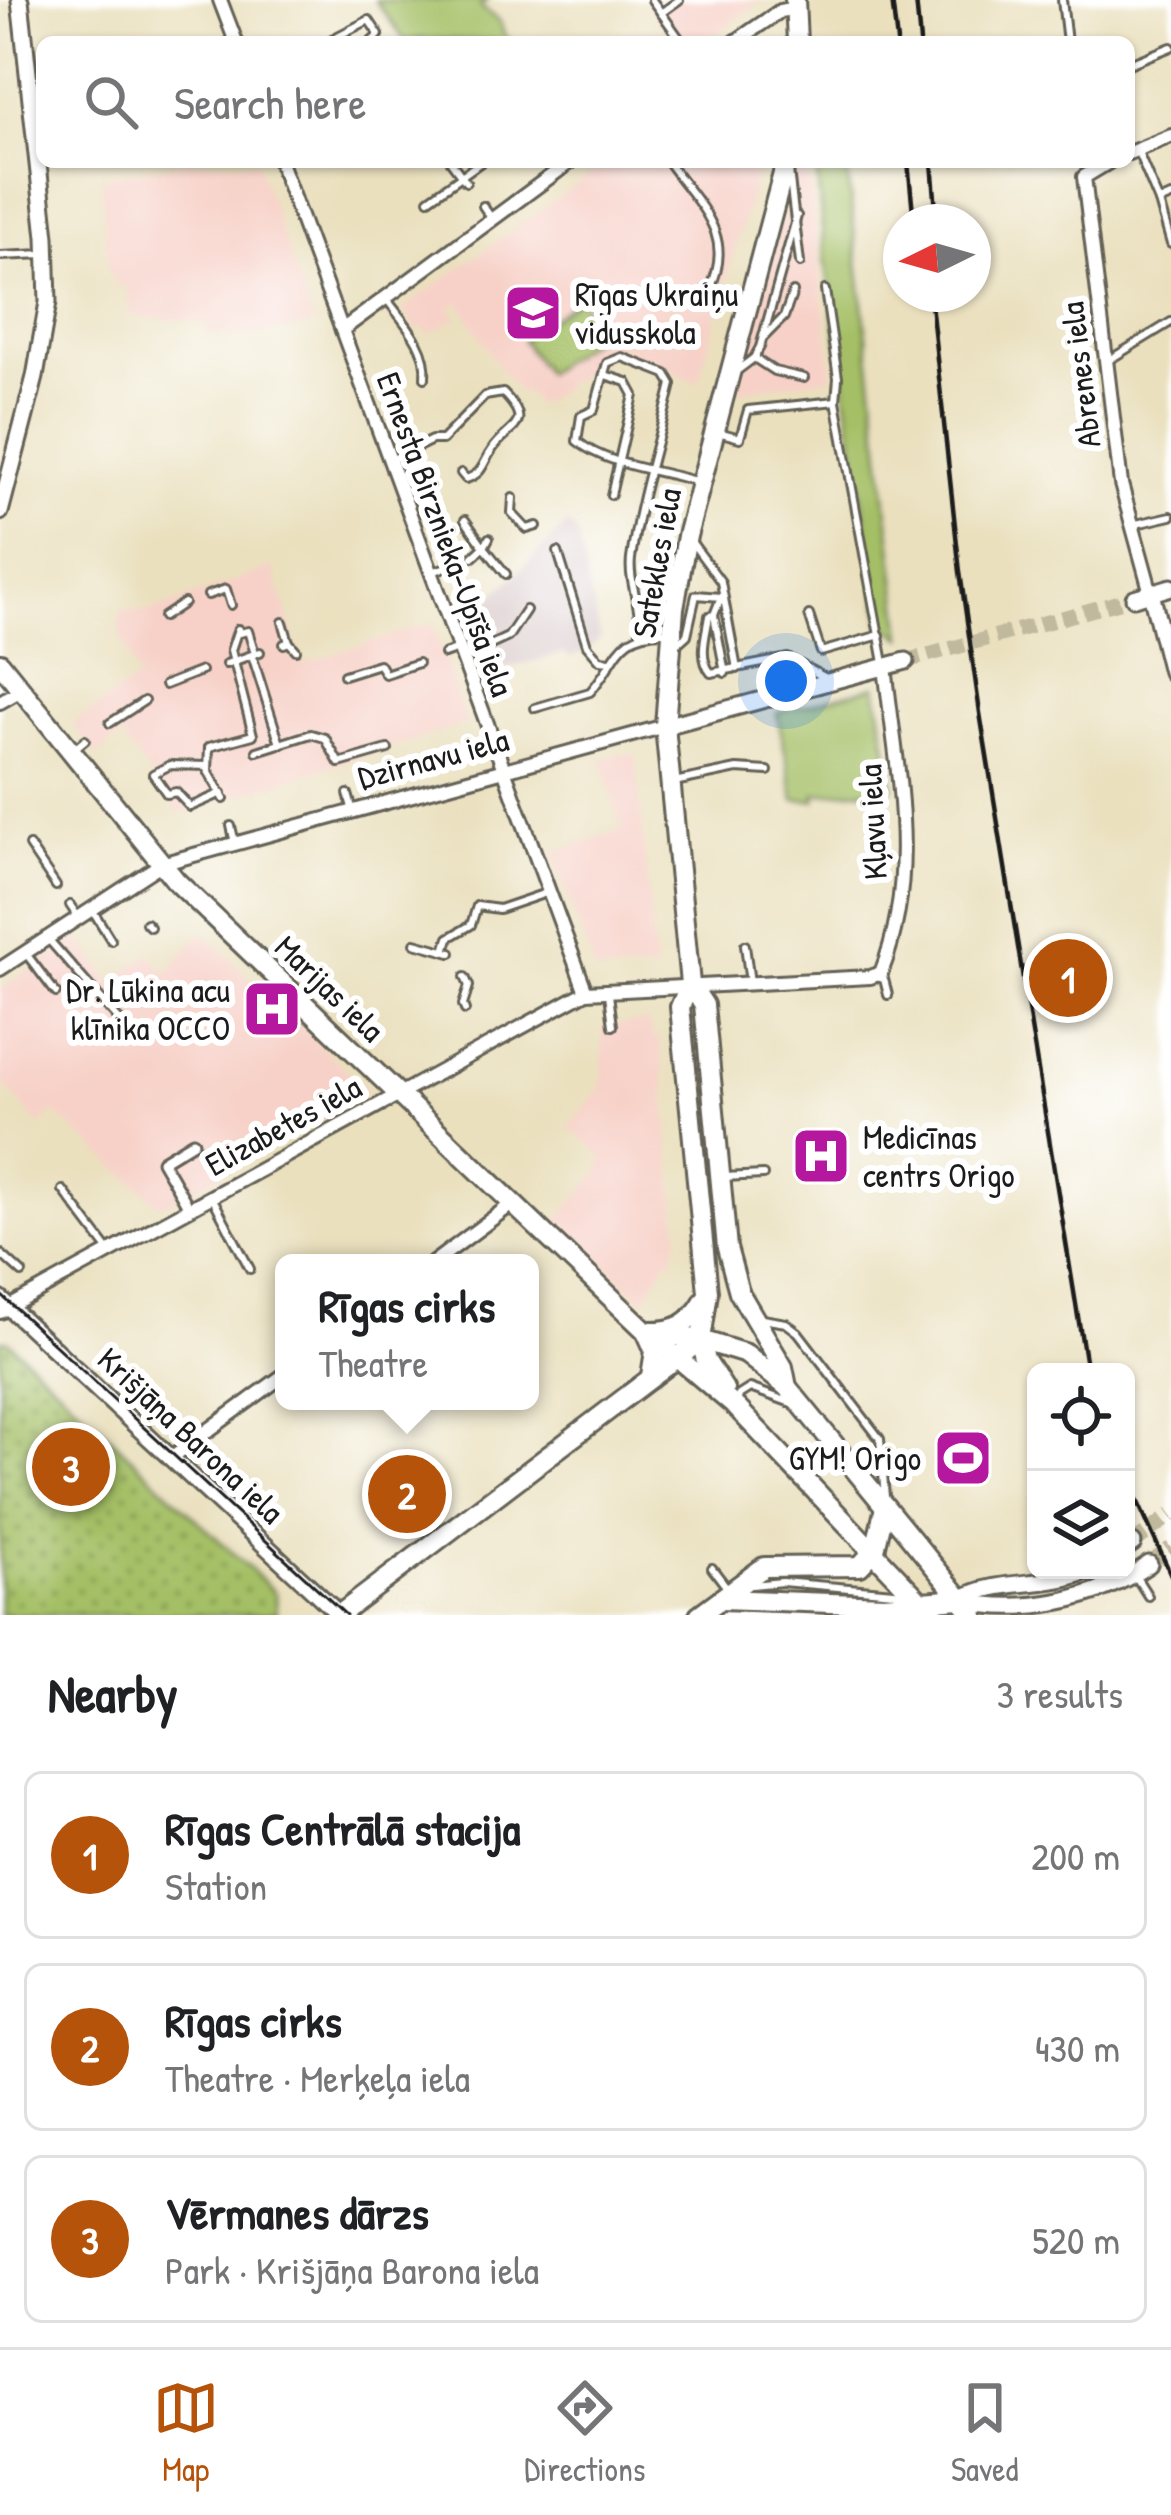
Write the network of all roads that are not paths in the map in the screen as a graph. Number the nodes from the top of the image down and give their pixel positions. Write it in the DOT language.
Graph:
graph roads {
  1 [pos="20,0"];
  2 [pos="220,0"];
  3 [pos="652,0"];
  4 [pos="679,0"];
  5 [pos="1062,0"];
  6 [pos="795,4"];
  7 [pos="661,13"];
  8 [pos="234,36"];
  9 [pos="338,36"];
  10 [pos="378,36"];
  11 [pos="678,36"];
  12 [pos="743,36"];
  13 [pos="797,36"];
  14 [pos="1066,36"];
  15 [pos="1171,47"];
  16 [pos="1135,62"];
  17 [pos="1171,136"];
  18 [pos="36,151"];
  19 [pos="1135,151"];
  20 [pos="1135,156"];
  21 [pos="38,168"];
  22 [pos="282,168"];
  23 [pos="456,168"];
  24 [pos="475,168"];
  25 [pos="562,168"];
  26 [pos="672,168"];
  27 [pos="785,168"];
  28 [pos="788,168"];
  29 [pos="1083,169"];
  30 [pos="464,179"];
  31 [pos="1171,197"];
  32 [pos="429,199"];
  33 [pos="1159,202"];
  34 [pos="483,206"];
  35 [pos="797,217"];
  36 [pos="492,219"];
  37 [pos="1171,244"];
  38 [pos="47,254"];
  39 [pos="0,256"];
  40 [pos="800,263"];
  41 [pos="825,290"];
  42 [pos="793,292"];
  43 [pos="385,298"];
  44 [pos="750,298"];
  45 [pos="1171,322"];
  46 [pos="342,330"];
  47 [pos="762,339"];
  48 [pos="754,358"];
  49 [pos="1105,362"];
  50 [pos="604,374"];
  51 [pos="729,375"];
  52 [pos="424,378"];
  53 [pos="804,378"];
  54 [pos="836,401"];
  55 [pos="714,431"];
  56 [pos="390,460"];
  57 [pos="620,460"];
  58 [pos="651,469"];
  59 [pos="461,473"];
  60 [pos="700,483"];
  61 [pos="611,495"];
  62 [pos="513,498"];
  63 [pos="0,512"];
  64 [pos="1171,516"];
  65 [pos="465,520"];
  66 [pos="1132,525"];
  67 [pos="537,526"];
  68 [pos="687,536"];
  69 [pos="489,538"];
  70 [pos="484,547"];
  71 [pos="558,552"];
  72 [pos="473,557"];
  73 [pos="448,566"];
  74 [pos="430,573"];
  75 [pos="506,574"];
  76 [pos="1171,587"];
  77 [pos="208,595"];
  78 [pos="1143,596"];
  79 [pos="722,597"];
  80 [pos="184,603"];
  81 [pos="231,605"];
  82 [pos="526,610"];
  83 [pos="809,615"];
  84 [pos="714,616"];
  85 [pos="163,617"];
  86 [pos="283,622"];
  87 [pos="640,633"];
  88 [pos="880,635"];
  89 [pos="671,642"];
  90 [pos="296,650"];
  91 [pos="256,654"];
  92 [pos="454,654"];
  93 [pos="610,661"];
  94 [pos="906,661"];
  95 [pos="0,663"];
  96 [pos="229,663"];
  97 [pos="418,663"];
  98 [pos="884,666"];
  99 [pos="1170,668"];
  100 [pos="737,670"];
  101 [pos="201,671"];
  102 [pos="725,674"];
  103 [pos="344,675"];
  104 [pos="831,681"];
  105 [pos="166,685"];
  106 [pos="21,690"];
  107 [pos="145,701"];
  108 [pos="0,702"];
  109 [pos="535,708"];
  110 [pos="110,723"];
  111 [pos="665,726"];
  112 [pos="280,744"];
  113 [pos="388,749"];
  114 [pos="257,751"];
  115 [pos="209,766"];
  116 [pos="504,770"];
  117 [pos="768,771"];
  118 [pos="671,783"];
  119 [pos="348,794"];
  120 [pos="353,811"];
  121 [pos="231,826"];
  122 [pos="235,843"];
  123 [pos="29,846"];
  124 [pos="160,864"];
  125 [pos="56,886"];
  126 [pos="549,892"];
  127 [pos="92,908"];
  128 [pos="47,938"];
  129 [pos="111,940"];
  130 [pos="416,943"];
  131 [pos="745,945"];
  132 [pos="25,952"];
  133 [pos="0,969"];
  134 [pos="876,975"];
  135 [pos="465,977"];
  136 [pos="750,983"];
  137 [pos="690,984"];
  138 [pos="609,990"];
  139 [pos="586,992"];
  140 [pos="56,993"];
  141 [pos="888,994"];
  142 [pos="465,1010"];
  143 [pos="118,1020"];
  144 [pos="613,1026"];
  145 [pos="397,1095"];
  146 [pos="193,1142"];
  147 [pos="763,1175"];
  148 [pos="720,1177"];
  149 [pos="63,1190"];
  150 [pos="211,1196"];
  151 [pos="512,1204"];
  152 [pos="189,1208"];
  153 [pos="109,1251"];
  154 [pos="0,1252"];
  155 [pos="445,1254"];
  156 [pos="250,1269"];
  157 [pos="22,1273"];
  158 [pos="708,1292"];
  159 [pos="3,1306"];
  160 [pos="752,1319"];
  161 [pos="646,1331"];
  162 [pos="701,1340"];
  163 [pos="675,1358"];
  164 [pos="651,1376"];
  165 [pos="275,1382"];
  166 [pos="787,1387"];
  167 [pos="737,1408"];
  168 [pos="802,1408"];
  169 [pos="172,1457"];
  170 [pos="885,1507"];
  171 [pos="875,1550"];
  172 [pos="712,1568"];
  173 [pos="1142,1569"];
  174 [pos="1062,1579"];
  175 [pos="1100,1593"];
  176 [pos="726,1596"];
  177 [pos="1148,1596"];
  178 [pos="927,1608"];
  179 [pos="962,1610"];
  180 [pos="340,1615"];
  181 [pos="699,1615"];
  182 [pos="1073,1615"];
  1 -- 18 [label="street"];
  2 -- 8 [label="street"];
  3 -- 7 [label="lane"];
  4 -- 7 [label="lane"];
  5 -- 14 [label="lane"];
  6 -- 12 [label="street"];
  6 -- 13 [label="main road"];
  7 -- 11 [label="lane"];
  9 -- 10 [label="lane"];
  15 -- 16 [label="lane"];
  17 -- 19 [label="street"];
  20 -- 33 [label="lane"];
  21 -- 38 [label="street"];
  22 -- 46 [label="street, Ernesta Birznieka-Upīša iela"];
  23 -- 30 [label="lane"];
  24 -- 30 [label="lane"];
  25 -- 36 [label="street"];
  26 -- 44 [label="lane"];
  27 -- 44 [label="main road, Satekles iela"];
  28 -- 35 [label="lane"];
  29 -- 49 [label="street, Abrenes iela"];
  30 -- 32 [label="lane"];
  31 -- 33 [label="lane"];
  33 -- 37 [label="lane"];
  34 -- 36 [label="lane"];
  35 -- 40 [label="lane"];
  35 -- 47 [label="lane"];
  36 -- 43 [label="street"];
  38 -- 39 [label="lane"];
  38 -- 63 [label="street"];
  41 -- 54 [label="lane"];
  42 -- 47 [label="lane"];
  43 -- 46 [label="street"];
  43 -- 52 [label="lane"];
  44 -- 51 [label="main road, Satekles iela"];
  45 -- 49 [label="lane"];
  46 -- 56 [label="street, Ernesta Birznieka-Upīša iela"];
  47 -- 48 [label="lane"];
  48 -- 51 [label="lane"];
  48 -- 53 [label="lane"];
  49 -- 66 [label="street, Abrenes iela"];
  50 -- 57 [label="lane"];
  50 -- 57 [label="lane"];
  50 -- 58 [label="lane"];
  51 -- 55 [label="main road, Satekles iela"];
  54 -- 55 [label="lane"];
  54 -- 88 [label="lane"];
  55 -- 60 [label="main road, Satekles iela"];
  56 -- 59 [label="lane"];
  56 -- 74 [label="street, Ernesta Birznieka-Upīša iela"];
  57 -- 58 [label="lane"];
  57 -- 61 [label="lane"];
  58 -- 60 [label="lane"];
  58 -- 87 [label="lane"];
  60 -- 68 [label="main road, Satekles iela"];
  62 -- 67 [label="lane"];
  64 -- 66 [label="lane"];
  65 -- 70 [label="lane"];
  66 -- 78 [label="street, Abrenes iela"];
  68 -- 79 [label="lane"];
  68 -- 89 [label="main road, Satekles iela"];
  69 -- 70 [label="lane"];
  70 -- 72 [label="lane"];
  70 -- 75 [label="lane"];
  71 -- 93 [label="lane"];
  73 -- 74 [label="lane"];
  74 -- 92 [label="street, Ernesta Birznieka-Upīša iela"];
  76 -- 78 [label="street"];
  77 -- 81 [label="lane"];
  78 -- 99 [label="street"];
  79 -- 84 [label="lane"];
  79 -- 89 [label="lane"];
  79 -- 100 [label="lane"];
  80 -- 85 [label="lane"];
  82 -- 92 [label="lane"];
  83 -- 88 [label="lane"];
  84 -- 102 [label="lane"];
  84 -- 102 [label="lane"];
  86 -- 90 [label="lane"];
  87 -- 89 [label="lane"];
  87 -- 93 [label="lane"];
  88 -- 98 [label="lane"];
  89 -- 111 [label="main road, Satekles iela"];
  91 -- 96 [label="lane"];
  91 -- 96 [label="lane"];
  91 -- 112 [label="lane"];
  92 -- 116 [label="street, Ernesta Birznieka-Upīša iela"];
  93 -- 109 [label="lane"];
  94 -- 98 [label="street, Dzirnavu iela"];
  95 -- 106 [label="main road, Marijas iela"];
  96 -- 115 [label="lane"];
  97 -- 103 [label="lane"];
  98 -- 104 [label="street, Dzirnavu iela"];
  98 -- 134 [label="street, Kļavu iela"];
  100 -- 102 [label="lane"];
  100 -- 104 [label="lane"];
  101 -- 105 [label="lane"];
  104 -- 111 [label="street, Dzirnavu iela"];
  106 -- 108 [label="street"];
  106 -- 124 [label="main road, Marijas iela"];
  107 -- 110 [label="lane"];
  111 -- 116 [label="street, Dzirnavu iela"];
  111 -- 118 [label="main road, Satekles iela"];
  112 -- 113 [label="lane"];
  112 -- 114 [label="lane"];
  115 -- 115 [label="lane"];
  116 -- 120 [label="street, Dzirnavu iela"];
  116 -- 126 [label="street, Ernesta Birznieka-Upīša iela"];
  117 -- 118 [label="lane"];
  118 -- 137 [label="main road, Satekles iela"];
  119 -- 120 [label="lane"];
  120 -- 122 [label="street, Dzirnavu iela"];
  121 -- 122 [label="lane"];
  122 -- 124 [label="street, Dzirnavu iela"];
  123 -- 125 [label="lane"];
  124 -- 127 [label="street, Dzirnavu iela"];
  124 -- 145 [label="main road, Marijas iela"];
  126 -- 130 [label="lane"];
  126 -- 139 [label="street, Ernesta Birznieka-Upīša iela"];
  127 -- 128 [label="street, Dzirnavu iela"];
  127 -- 129 [label="lane"];
  128 -- 132 [label="street, Dzirnavu iela"];
  128 -- 143 [label="lane"];
  131 -- 136 [label="lane"];
  132 -- 133 [label="street, Dzirnavu iela"];
  132 -- 140 [label="lane"];
  134 -- 136 [label="street, Elizabetes iela"];
  134 -- 141 [label="lane"];
  135 -- 142 [label="lane"];
  136 -- 137 [label="street, Elizabetes iela"];
  137 -- 138 [label="street, Elizabetes iela"];
  137 -- 148 [label="main road, Satekles iela"];
  137 -- 158 [label="main road, Satekles iela"];
  138 -- 139 [label="street, Elizabetes iela"];
  138 -- 144 [label="lane"];
  139 -- 145 [label="street, Elizabetes iela"];
  145 -- 150 [label="street, Elizabetes iela"];
  145 -- 151 [label="main road, Marijas iela"];
  146 -- 152 [label="street"];
  147 -- 148 [label="lane"];
  148 -- 160 [label="main road, Satekles iela"];
  149 -- 153 [label="lane"];
  150 -- 152 [label="street, Elizabetes iela"];
  150 -- 156 [label="lane"];
  151 -- 155 [label="street"];
  151 -- 161 [label="main road, Marijas iela"];
  152 -- 153 [label="street, Elizabetes iela"];
  153 -- 159 [label="street, Elizabetes iela"];
  154 -- 157 [label="lane"];
  158 -- 161 [label="main road"];
  158 -- 162 [label="main road, Satekles iela"];
  159 -- 169 [label="street, Krišjāņa Barona iela"];
  160 -- 166 [label="main road, Satekles iela"];
  160 -- 170 [label="lane"];
  161 -- 162 [label="main road"];
  161 -- 163 [label="main road, Marijas iela"];
  161 -- 164 [label="main road"];
  162 -- 163 [label="main road"];
  162 -- 166 [label="main road"];
  162 -- 167 [label="main road, Marijas iela"];
  163 -- 164 [label="main road"];
  163 -- 167 [label="main road, Marijas iela"];
  164 -- 180 [label="main road"];
  165 -- 169 [label="street"];
  166 -- 168 [label="main road"];
  167 -- 168 [label="lane"];
  167 -- 171 [label="main road, Marijas iela"];
  168 -- 170 [label="main road"];
  169 -- 180 [label="street, Krišjāņa Barona iela"];
  170 -- 171 [label="main road"];
  170 -- 179 [label="main road"];
  171 -- 176 [label="main road"];
  171 -- 178 [label="main road, Marijas iela"];
  172 -- 176 [label="lane"];
  173 -- 175 [label="street"];
  173 -- 177 [label="lane"];
  174 -- 179 [label="street"];
  175 -- 179 [label="street"];
  175 -- 182 [label="street"];
  176 -- 178 [label="main road"];
  176 -- 181 [label="main road"];
  178 -- 179 [label="main road"];
}
